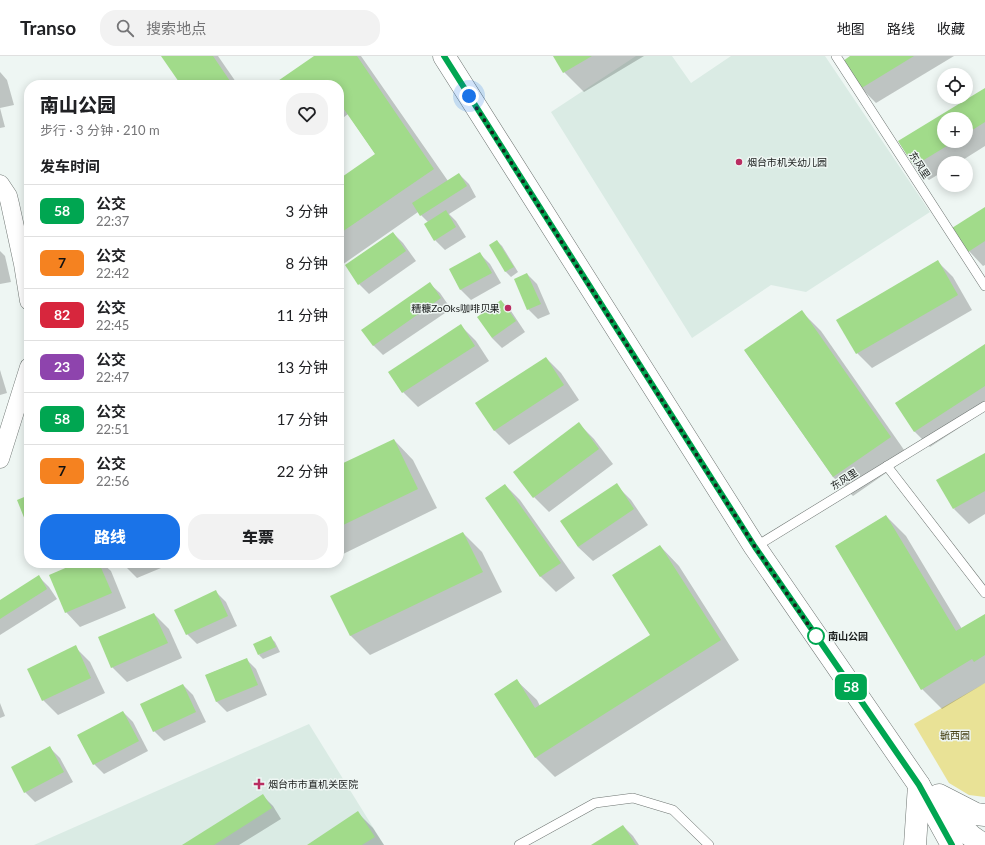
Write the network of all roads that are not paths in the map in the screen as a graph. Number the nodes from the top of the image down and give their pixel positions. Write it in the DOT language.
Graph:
graph roads {
  1 [pos="444,56"];
  2 [pos="836,56"];
  3 [pos="0,184"];
  4 [pos="24,270"];
  5 [pos="985,286"];
  6 [pos="24,383"];
  7 [pos="985,406"];
  8 [pos="0,459"];
  9 [pos="887,466"];
  10 [pos="755,547"];
  11 [pos="985,593"];
  12 [pos="919,785"];
  13 [pos="985,815"];
  14 [pos="519,845"];
  15 [pos="709,845"];
  16 [pos="915,845"];
  17 [pos="952,845"];
  18 [pos="984,845"];
  1 -- 10 [label="main road"];
  2 -- 5 [label="lane, 东风里"];
  3 -- 4 [label="street"];
  6 -- 8 [label="street"];
  7 -- 9 [label="lane, 东风里"];
  9 -- 10 [label="lane, 东风里"];
  9 -- 11 [label="lane"];
  10 -- 12 [label="main road"];
  12 -- 13 [label="main road"];
  12 -- 16 [label="main road"];
  12 -- 17 [label="main road"];
  12 -- 18 [label="main road"];
  14 -- 15 [label="lane"];
}
